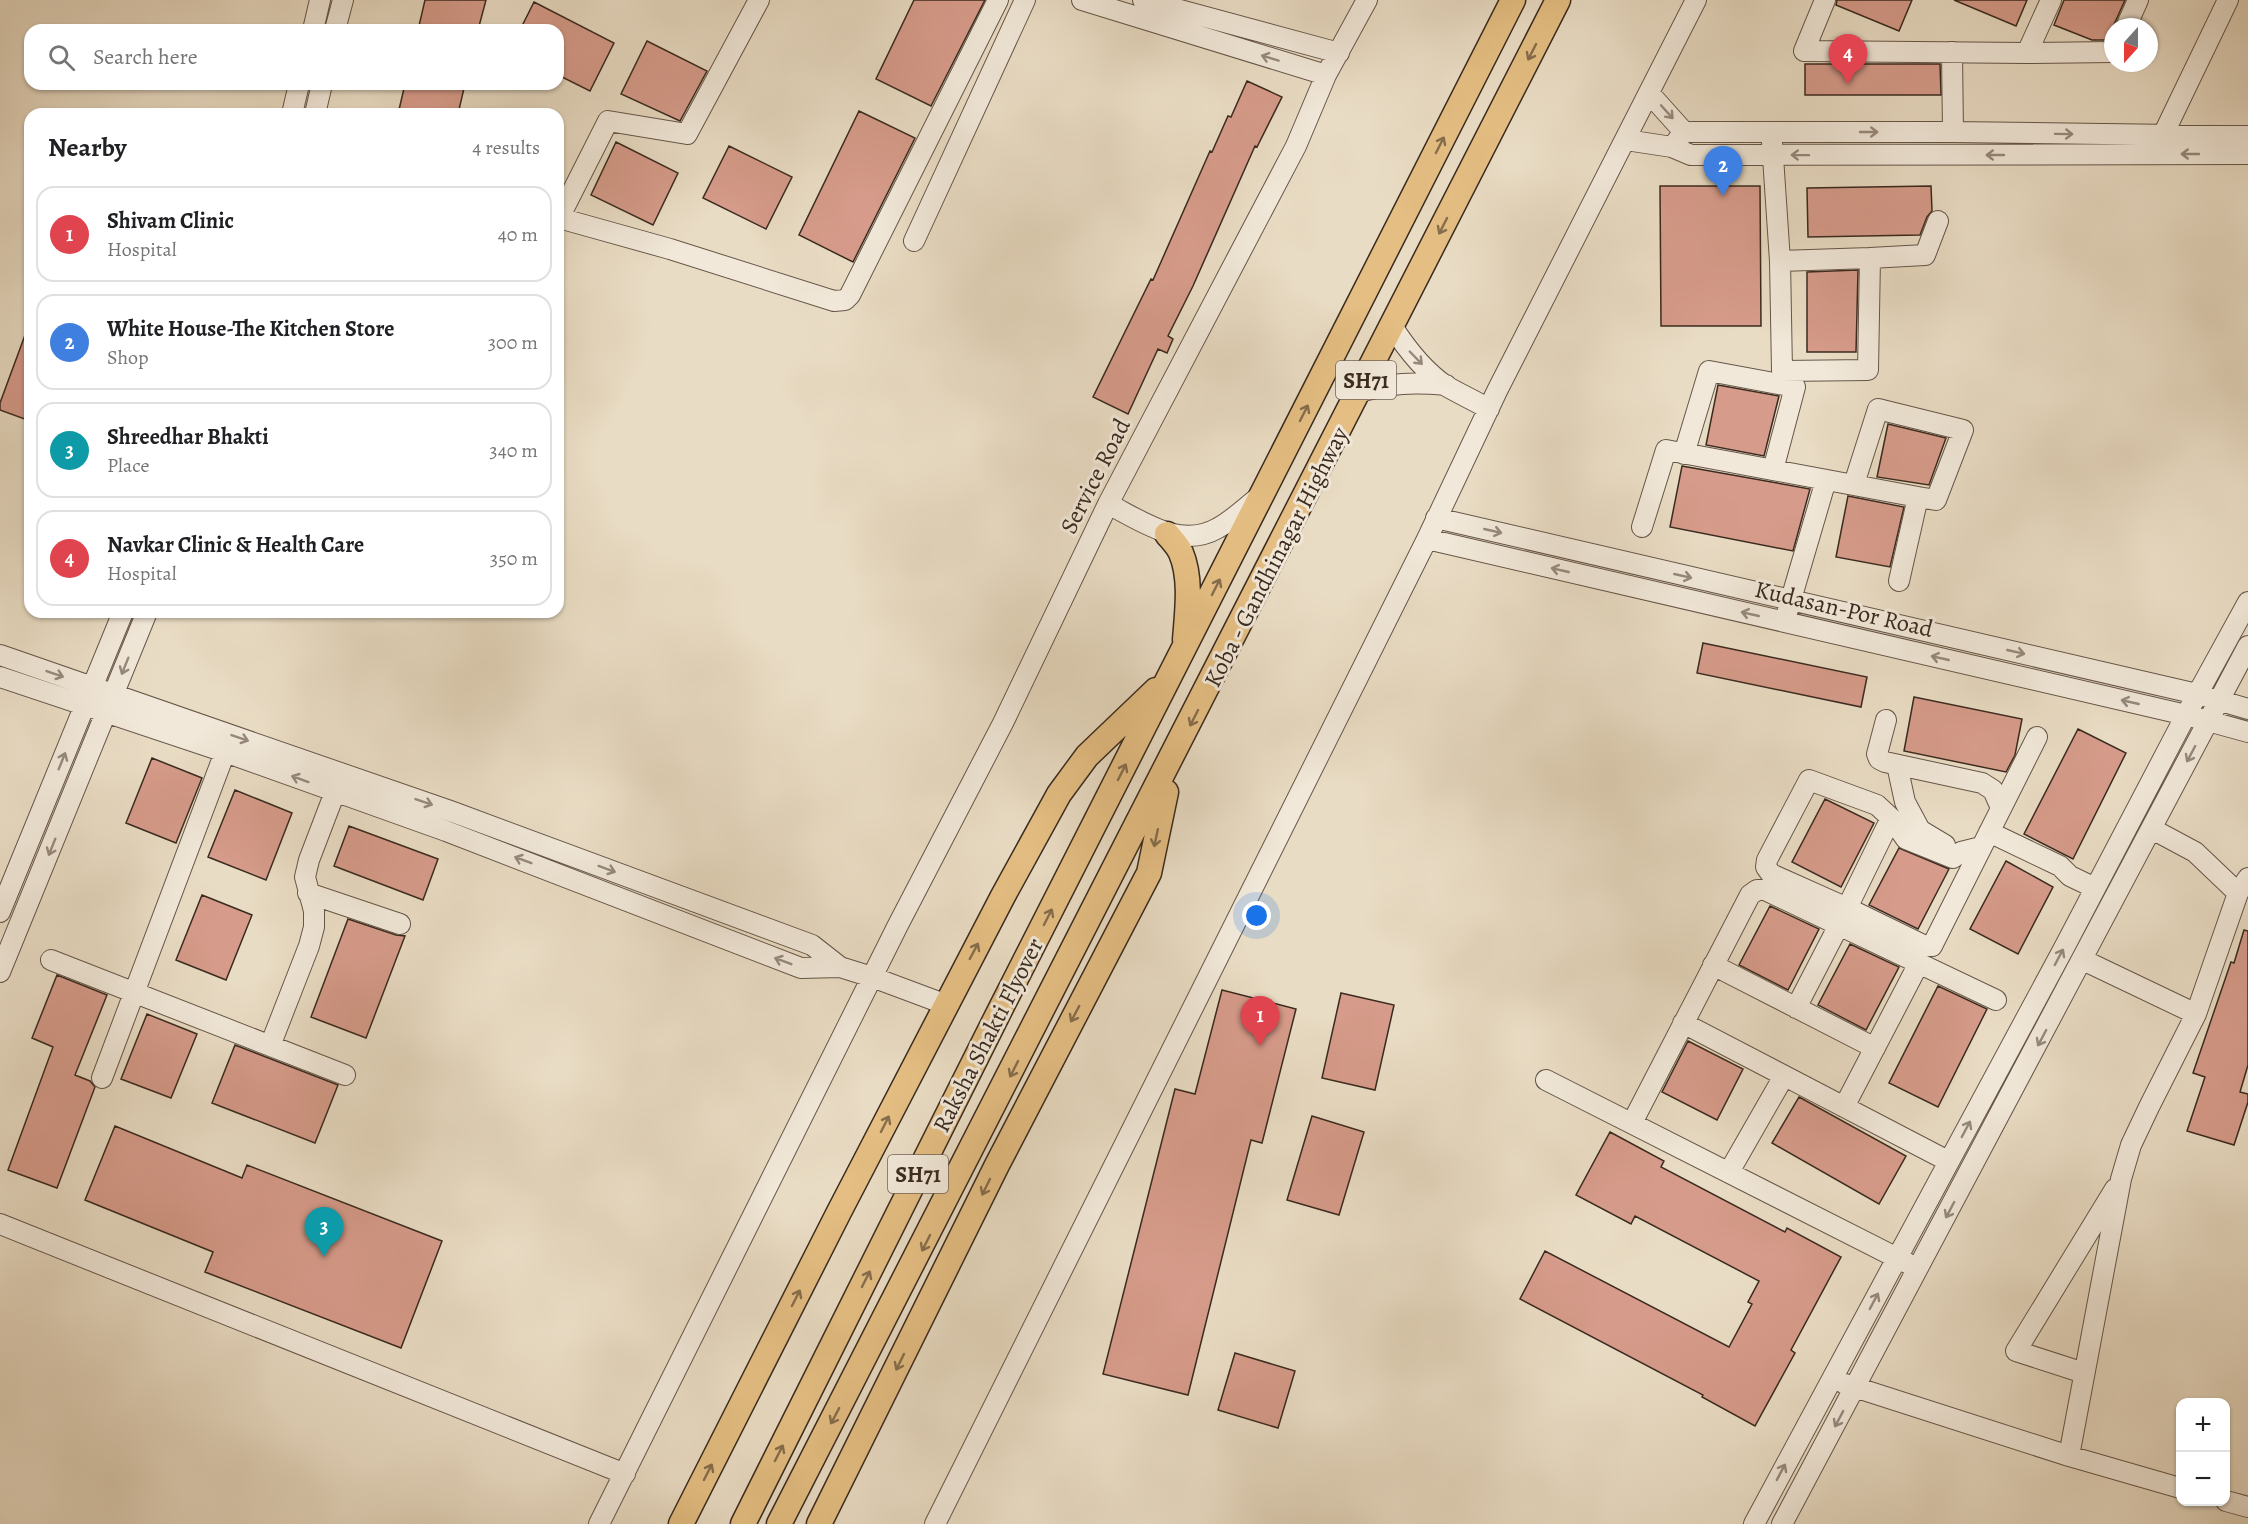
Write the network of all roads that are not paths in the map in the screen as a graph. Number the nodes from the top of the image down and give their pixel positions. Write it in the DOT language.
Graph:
graph roads {
  1 [pos="320,0"];
  2 [pos="343,0"];
  3 [pos="759,0"];
  4 [pos="998,0"];
  5 [pos="1025,0"];
  6 [pos="1082,0"];
  7 [pos="1143,0"];
  8 [pos="1367,0"];
  9 [pos="1513,0"];
  10 [pos="1558,0"];
  11 [pos="1696,0"];
  12 [pos="1825,0"];
  13 [pos="2051,0"];
  14 [pos="2138,0"];
  15 [pos="2228,0"];
  16 [pos="1159,15"];
  17 [pos="2130,18"];
  18 [pos="314,24"];
  19 [pos="337,24"];
  20 [pos="1952,52"];
  21 [pos="2104,52"];
  22 [pos="1339,53"];
  23 [pos="2027,53"];
  24 [pos="1326,75"];
  25 [pos="298,90"];
  26 [pos="321,90"];
  27 [pos="1649,93"];
  28 [pos="293,108"];
  29 [pos="316,108"];
  30 [pos="1773,132"];
  31 [pos="1953,132"];
  32 [pos="2163,135"];
  33 [pos="2248,136"];
  34 [pos="1678,139"];
  35 [pos="1626,140"];
  36 [pos="1772,154"];
  37 [pos="2248,154"];
  38 [pos="564,208"];
  39 [pos="564,219"];
  40 [pos="1938,220"];
  41 [pos="914,241"];
  42 [pos="1870,258"];
  43 [pos="1780,261"];
  44 [pos="1392,326"];
  45 [pos="1446,385"];
  46 [pos="1360,392"];
  47 [pos="1489,409"];
  48 [pos="1684,454"];
  49 [pos="1773,470"];
  50 [pos="1826,480"];
  51 [pos="1854,484"];
  52 [pos="1264,493"];
  53 [pos="1918,497"];
  54 [pos="1108,504"];
  55 [pos="1436,518"];
  56 [pos="1642,527"];
  57 [pos="1167,534"];
  58 [pos="1427,539"];
  59 [pos="1611,559"];
  60 [pos="1605,580"];
  61 [pos="1899,581"];
  62 [pos="1790,601"];
  63 [pos="2248,602"];
  64 [pos="121,618"];
  65 [pos="145,618"];
  66 [pos="1785,622"];
  67 [pos="2248,646"];
  68 [pos="1185,648"];
  69 [pos="0,656"];
  70 [pos="0,676"];
  71 [pos="1170,676"];
  72 [pos="92,687"];
  73 [pos="114,694"];
  74 [pos="2197,694"];
  75 [pos="2219,700"];
  76 [pos="85,706"];
  77 [pos="2248,709"];
  78 [pos="107,713"];
  79 [pos="2186,715"];
  80 [pos="1886,720"];
  81 [pos="2209,720"];
  82 [pos="2248,732"];
  83 [pos="2037,737"];
  84 [pos="225,752"];
  85 [pos="1173,760"];
  86 [pos="1897,765"];
  87 [pos="335,792"];
  88 [pos="2001,808"];
  89 [pos="1891,818"];
  90 [pos="2152,829"];
  91 [pos="1985,841"];
  92 [pos="1961,852"];
  93 [pos="2243,885"];
  94 [pos="2095,888"];
  95 [pos="308,893"];
  96 [pos="0,912"];
  97 [pos="1843,916"];
  98 [pos="400,924"];
  99 [pos="51,960"];
  100 [pos="2083,960"];
  101 [pos="1919,963"];
  102 [pos="1713,965"];
  103 [pos="840,968"];
  104 [pos="0,972"];
  105 [pos="872,976"];
  106 [pos="134,992"];
  107 [pos="1996,1000"];
  108 [pos="947,1005"];
  109 [pos="1796,1008"];
  110 [pos="2196,1014"];
  111 [pos="1683,1023"];
  112 [pos="270,1046"];
  113 [pos="1875,1048"];
  114 [pos="345,1076"];
  115 [pos="1784,1076"];
  116 [pos="102,1078"];
  117 [pos="1546,1080"];
  118 [pos="1844,1107"];
  119 [pos="1632,1123"];
  120 [pos="1948,1161"];
  121 [pos="1729,1172"];
  122 [pos="2121,1179"];
  123 [pos="0,1224"];
  124 [pos="1897,1257"];
  125 [pos="1918,1269"];
  126 [pos="2084,1373"];
  127 [pos="1831,1379"];
  128 [pos="1855,1388"];
  129 [pos="2068,1456"];
  130 [pos="625,1474"];
  131 [pos="2176,1487"];
  132 [pos="2230,1502"];
  133 [pos="2248,1507"];
  134 [pos="599,1524"];
  135 [pos="681,1524"];
  136 [pos="743,1524"];
  137 [pos="779,1524"];
  138 [pos="819,1524"];
  139 [pos="935,1524"];
  140 [pos="1754,1524"];
  141 [pos="1782,1524"];
  1 -- 18 [label="street"];
  2 -- 19 [label="street"];
  3 -- 38 [label="street"];
  4 -- 39 [label="street"];
  5 -- 41 [label="street"];
  6 -- 16 [label="street"];
  7 -- 16 [label="street"];
  8 -- 22 [label="street, Service Road"];
  52 -- 9 [label="main road, SH71, one-way"];
  10 -- 44 [label="main road, Koba - Gandhinagar Highway / SH71, one-way"];
  11 -- 27 [label="street"];
  12 -- 20 [label="street"];
  13 -- 23 [label="street"];
  14 -- 17 [label="street"];
  15 -- 32 [label="street"];
  16 -- 22 [label="street"];
  24 -- 16 [label="street, one-way"];
  20 -- 23 [label="street"];
  20 -- 31 [label="street"];
  21 -- 23 [label="street"];
  22 -- 24 [label="street, Service Road"];
  24 -- 54 [label="street, Service Road"];
  25 -- 28 [label="street"];
  26 -- 29 [label="street"];
  27 -- 34 [label="street, one-way"];
  27 -- 35 [label="street"];
  30 -- 31 [label="street, one-way"];
  30 -- 34 [label="street"];
  30 -- 36 [label="street"];
  31 -- 32 [label="street, one-way"];
  32 -- 33 [label="street"];
  34 -- 35 [label="street"];
  34 -- 36 [label="street"];
  35 -- 47 [label="street"];
  37 -- 36 [label="street, one-way"];
  36 -- 43 [label="street"];
  40 -- 42 [label="street"];
  42 -- 43 [label="street"];
  42 -- 43 [label="street"];
  44 -- 45 [label="street, one-way"];
  44 -- 46 [label="main road, Koba - Gandhinagar Highway / SH71"];
  45 -- 46 [label="street"];
  45 -- 47 [label="street"];
  46 -- 85 [label="main road, Koba - Gandhinagar Highway / SH71, one-way"];
  47 -- 55 [label="street"];
  48 -- 49 [label="street"];
  48 -- 49 [label="street"];
  48 -- 56 [label="street"];
  49 -- 50 [label="street"];
  50 -- 51 [label="street"];
  50 -- 62 [label="street"];
  51 -- 53 [label="street"];
  51 -- 53 [label="street"];
  52 -- 57 [label="street"];
  68 -- 52 [label="main road, SH71, one-way"];
  53 -- 61 [label="street"];
  54 -- 57 [label="street"];
  54 -- 105 [label="street, Service Road"];
  55 -- 58 [label="street"];
  55 -- 59 [label="street, Kudasan-Por Road, one-way"];
  57 -- 68 [label="main road"];
  60 -- 58 [label="street, Kudasan-Por Road, one-way"];
  58 -- 139 [label="street"];
  59 -- 60 [label="street"];
  59 -- 62 [label="street, Kudasan-Por Road, one-way"];
  66 -- 60 [label="street, Kudasan-Por Road, one-way"];
  62 -- 66 [label="street"];
  62 -- 74 [label="street, Kudasan-Por Road, one-way"];
  63 -- 74 [label="street"];
  64 -- 72 [label="street"];
  65 -- 73 [label="street, one-way"];
  79 -- 66 [label="street, Kudasan-Por Road, one-way"];
  67 -- 75 [label="street"];
  68 -- 71 [label="main road, SH71"];
  69 -- 72 [label="street, one-way"];
  70 -- 76 [label="street"];
  108 -- 71 [label="main road, one-way"];
  136 -- 71 [label="main road, Raksha Shakti Flyover / SH71, one-way"];
  72 -- 73 [label="street"];
  72 -- 76 [label="street"];
  73 -- 78 [label="street"];
  73 -- 103 [label="street, one-way"];
  74 -- 75 [label="street, Kudasan-Por Road"];
  74 -- 79 [label="street"];
  75 -- 77 [label="street, Kudasan-Por Road"];
  75 -- 81 [label="street"];
  76 -- 78 [label="street"];
  96 -- 76 [label="street, one-way"];
  78 -- 84 [label="street"];
  78 -- 104 [label="street, one-way"];
  79 -- 81 [label="street, Kudasan-Por Road"];
  79 -- 94 [label="street"];
  80 -- 86 [label="street"];
  81 -- 82 [label="street, Kudasan-Por Road"];
  81 -- 90 [label="street, one-way"];
  83 -- 88 [label="street"];
  87 -- 84 [label="street, one-way"];
  84 -- 106 [label="street"];
  85 -- 137 [label="main road, Raksha Shakti Flyover / SH71, one-way"];
  85 -- 138 [label="main road, one-way"];
  86 -- 88 [label="street"];
  86 -- 92 [label="street"];
  87 -- 95 [label="street"];
  103 -- 87 [label="street, one-way"];
  88 -- 91 [label="street"];
  89 -- 92 [label="street"];
  89 -- 97 [label="street"];
  89 -- 97 [label="street"];
  90 -- 93 [label="street"];
  90 -- 100 [label="street"];
  91 -- 92 [label="street"];
  91 -- 94 [label="street"];
  91 -- 97 [label="street"];
  93 -- 110 [label="street"];
  120 -- 94 [label="street, one-way"];
  95 -- 98 [label="street"];
  95 -- 112 [label="street"];
  97 -- 101 [label="street"];
  97 -- 102 [label="street"];
  97 -- 109 [label="street"];
  99 -- 106 [label="street"];
  100 -- 110 [label="street"];
  100 -- 125 [label="street, one-way"];
  101 -- 107 [label="street"];
  101 -- 113 [label="street"];
  102 -- 109 [label="street"];
  102 -- 111 [label="street"];
  103 -- 105 [label="street"];
  105 -- 108 [label="street"];
  105 -- 130 [label="street, Service Road"];
  106 -- 112 [label="street"];
  106 -- 116 [label="street"];
  135 -- 108 [label="main road, one-way"];
  109 -- 113 [label="street"];
  110 -- 122 [label="street"];
  111 -- 115 [label="street"];
  111 -- 119 [label="street"];
  112 -- 114 [label="street"];
  113 -- 118 [label="street"];
  115 -- 118 [label="street"];
  115 -- 121 [label="street"];
  117 -- 119 [label="street"];
  118 -- 120 [label="street"];
  119 -- 121 [label="street"];
  120 -- 124 [label="street"];
  121 -- 124 [label="street"];
  122 -- 126 [label="street"];
  122 -- 126 [label="street"];
  123 -- 130 [label="street"];
  124 -- 125 [label="street"];
  127 -- 124 [label="street, one-way"];
  125 -- 128 [label="street"];
  126 -- 129 [label="street"];
  127 -- 128 [label="street"];
  140 -- 127 [label="street, one-way"];
  128 -- 129 [label="street"];
  128 -- 141 [label="street, one-way"];
  129 -- 131 [label="street"];
  130 -- 134 [label="street, Service Road"];
  132 -- 133 [label="street"];
}
